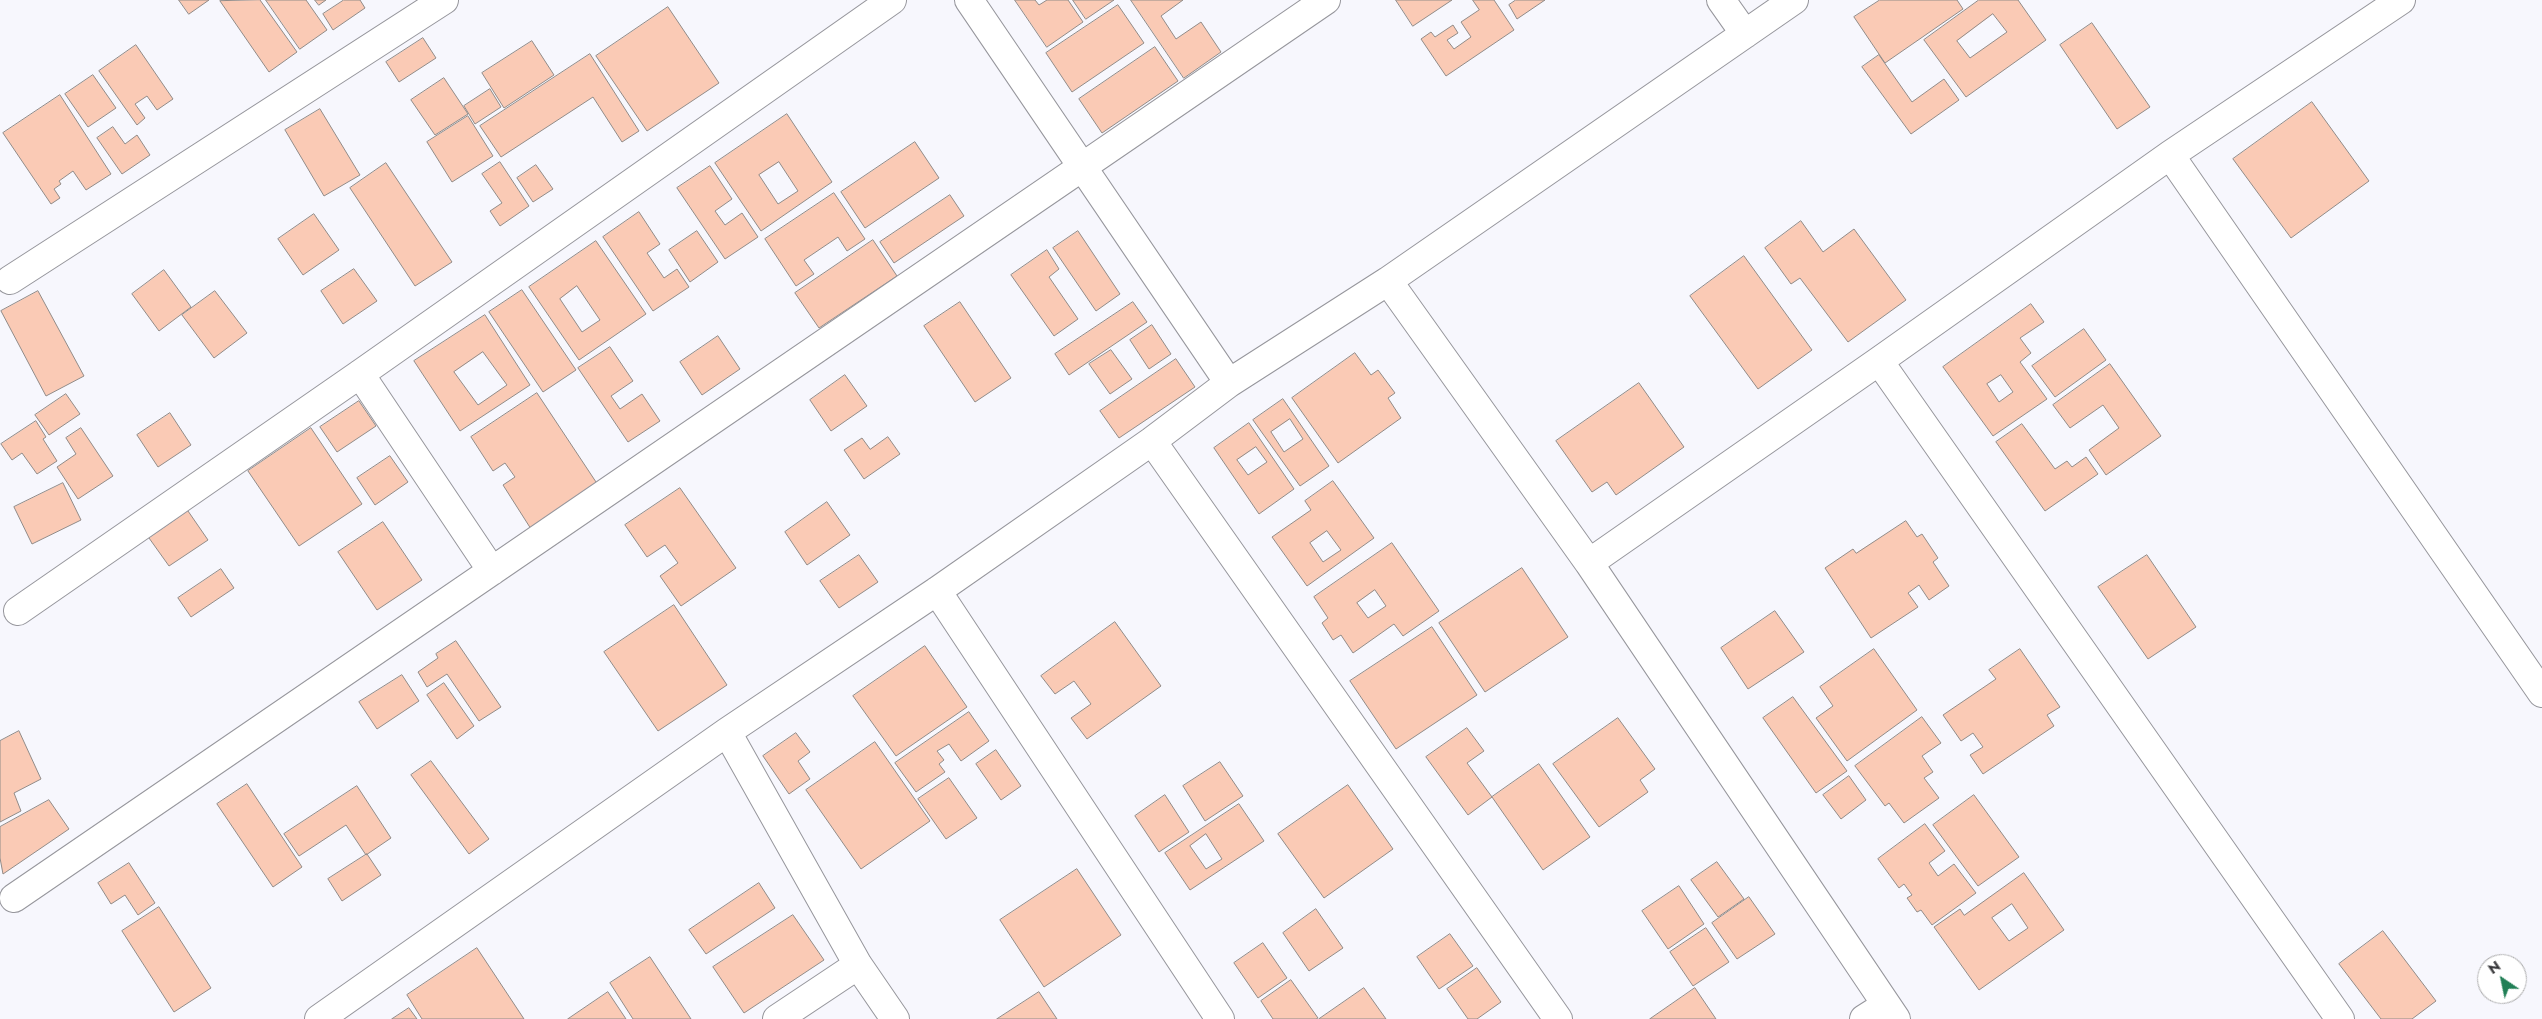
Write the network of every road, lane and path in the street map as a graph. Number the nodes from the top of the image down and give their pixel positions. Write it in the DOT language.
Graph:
graph roads {
  1 [pos="444,0"];
  2 [pos="892,0"];
  3 [pos="969,0"];
  4 [pos="1326,0"];
  5 [pos="1721,0"];
  6 [pos="1794,0"];
  7 [pos="2401,0"];
  8 [pos="1745,34"];
  9 [pos="2170,155"];
  10 [pos="1084,166"];
  11 [pos="10,280"];
  12 [pos="1388,281"];
  13 [pos="1879,361"];
  14 [pos="360,374"];
  15 [pos="1229,383"];
  16 [pos="1152,442"];
  17 [pos="1589,563"];
  18 [pos="492,571"];
  19 [pos="937,591"];
  20 [pos="18,610"];
  21 [pos="2542,693"];
  22 [pos="727,732"];
  23 [pos="14,898"];
  24 [pos="858,965"];
  25 [pos="1882,1014"];
  26 [pos="319,1019"];
  27 [pos="777,1019"];
  28 [pos="895,1019"];
  29 [pos="1220,1019"];
  30 [pos="1558,1019"];
  31 [pos="2340,1019"];
  1 -- 11 [label="street"];
  2 -- 14 [label="street"];
  3 -- 10 [label="street"];
  4 -- 10 [label="street"];
  5 -- 8 [label="street"];
  6 -- 8 [label="street"];
  7 -- 9 [label="street"];
  8 -- 12 [label="street"];
  9 -- 13 [label="street"];
  9 -- 21 [label="street"];
  10 -- 15 [label="street"];
  10 -- 18 [label="street"];
  12 -- 15 [label="street"];
  12 -- 17 [label="street"];
  13 -- 17 [label="street"];
  13 -- 31 [label="street"];
  14 -- 18 [label="street"];
  14 -- 20 [label="street"];
  15 -- 16 [label="street"];
  16 -- 19 [label="street"];
  16 -- 30 [label="street"];
  17 -- 25 [label="street"];
  18 -- 23 [label="street"];
  19 -- 22 [label="street"];
  19 -- 29 [label="street"];
  22 -- 24 [label="street"];
  22 -- 26 [label="street"];
  24 -- 27 [label="street"];
  24 -- 28 [label="street"];
}
